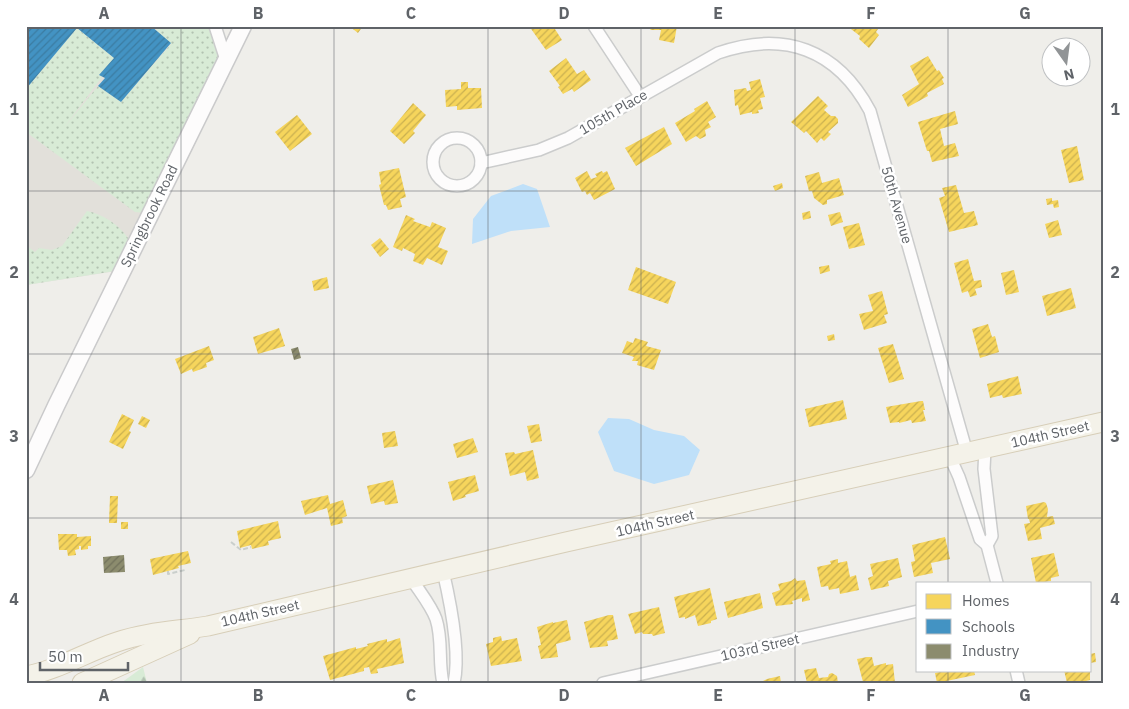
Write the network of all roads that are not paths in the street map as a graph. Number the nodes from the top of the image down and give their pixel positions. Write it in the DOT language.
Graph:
graph roads {
  1 [pos="215,26"];
  2 [pos="243,26"];
  3 [pos="594,26"];
  4 [pos="739,46"];
  5 [pos="226,60"];
  6 [pos="640,96"];
  7 [pos="481,164"];
  8 [pos="56,406"];
  9 [pos="1103,422"];
  10 [pos="26,443"];
  11 [pos="968,453"];
  12 [pos="26,470"];
  13 [pos="987,545"];
  14 [pos="443,571"];
  15 [pos="410,578"];
  16 [pos="997,582"];
  17 [pos="916,611"];
  18 [pos="208,626"];
  19 [pos="26,676"];
  20 [pos="649,678"];
  21 [pos="82,683"];
  22 [pos="443,683"];
  23 [pos="454,683"];
  24 [pos="603,683"];
  1 -- 5 [label="street"];
  2 -- 5 [label="street, Springbrook Road"];
  3 -- 6 [label="street"];
  4 -- 6 [label="street, 105th Place"];
  4 -- 11 [label="street, 50th Avenue"];
  5 -- 8 [label="street, Springbrook Road"];
  6 -- 7 [label="street, 105th Place"];
  7 -- 7 [label="street"];
  8 -- 10 [label="street, Springbrook Road"];
  8 -- 12 [label="street, Springbrook Road"];
  9 -- 11 [label="main road, 104th Street"];
  11 -- 13 [label="street"];
  11 -- 13 [label="street"];
  11 -- 14 [label="main road, 104th Street"];
  13 -- 16 [label="street"];
  14 -- 15 [label="main road, 104th Street"];
  14 -- 23 [label="street"];
  15 -- 18 [label="main road, 104th Street"];
  15 -- 22 [label="street"];
  17 -- 20 [label="street, 103rd Street"];
  18 -- 19 [label="main road, 104th Street"];
  18 -- 21 [label="main road, 104th Street"];
  20 -- 24 [label="street, 103rd Street"];
}
